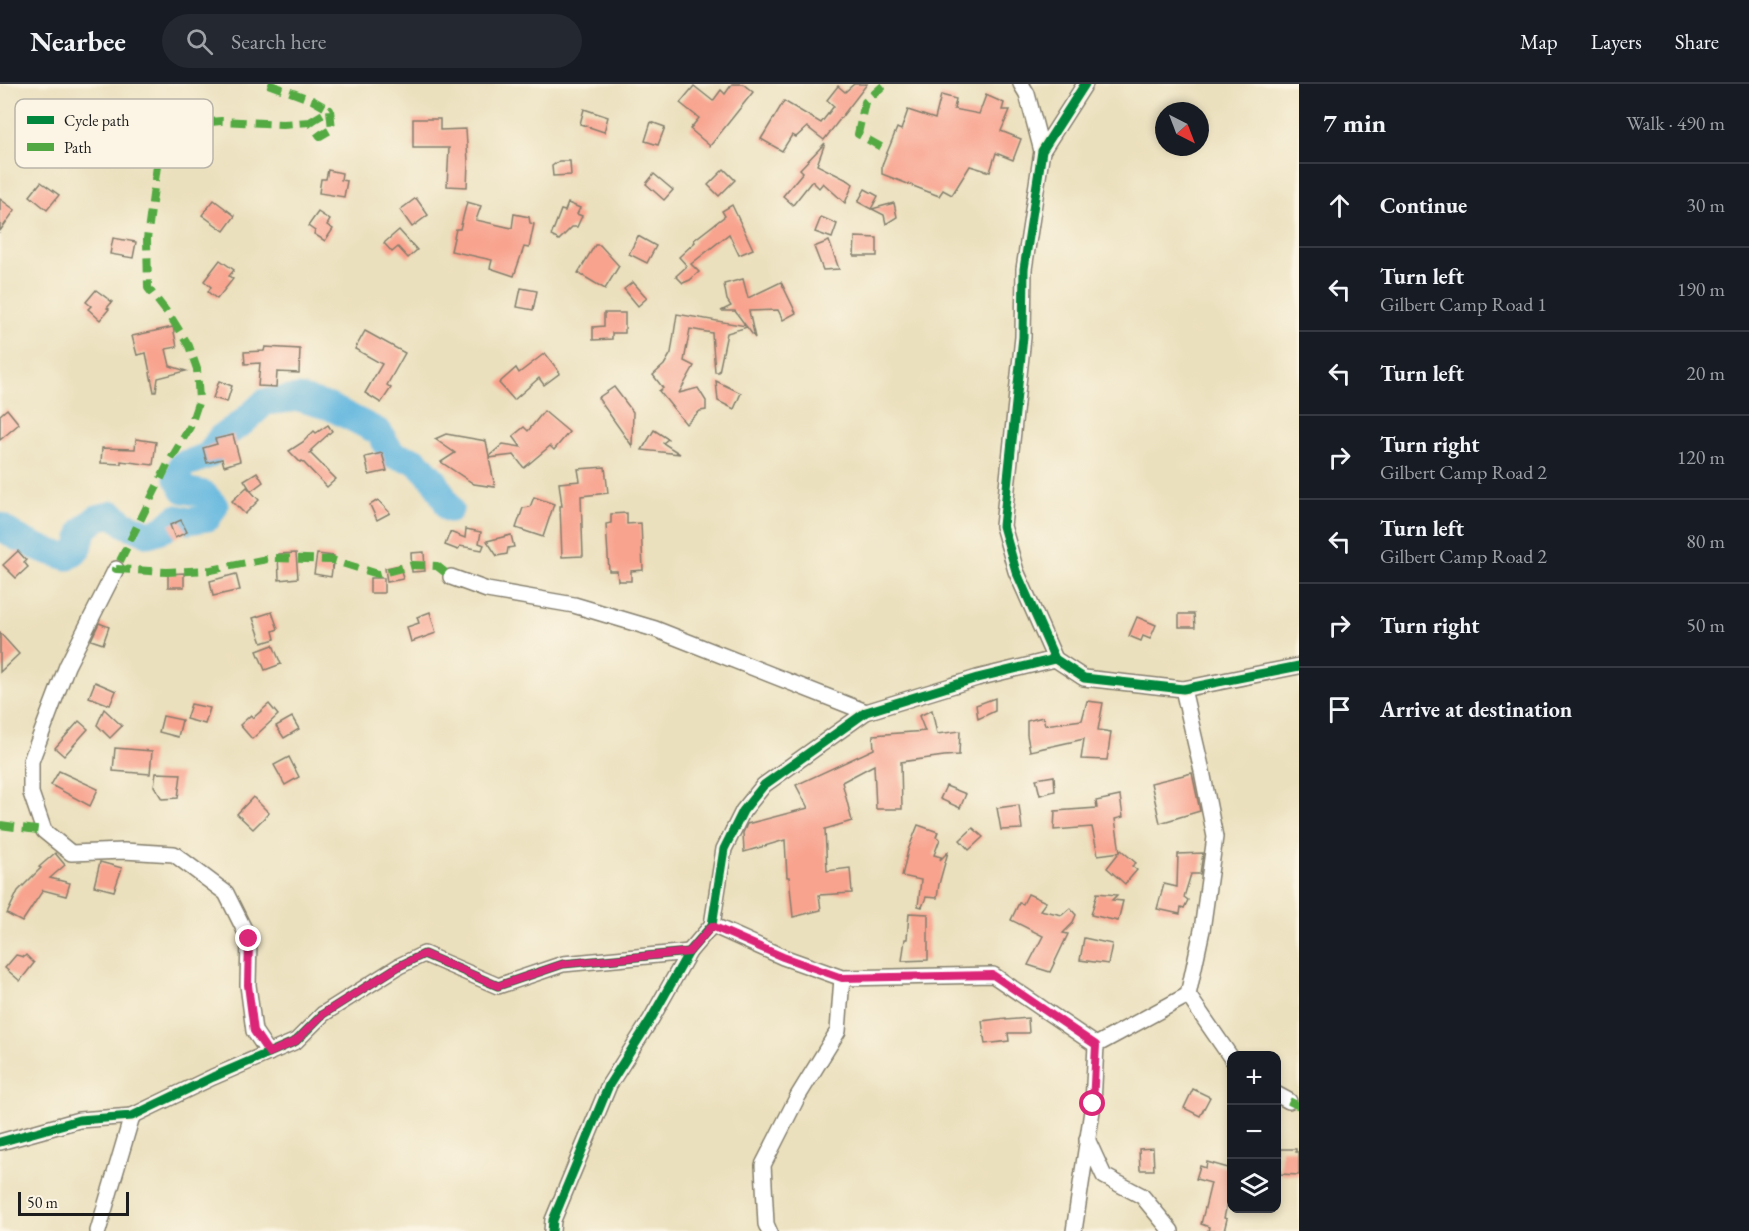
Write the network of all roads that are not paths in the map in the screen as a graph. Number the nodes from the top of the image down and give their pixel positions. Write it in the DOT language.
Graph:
graph roads {
  1 [pos="1021,84"];
  2 [pos="1085,84"];
  3 [pos="1042,152"];
  4 [pos="116,569"];
  5 [pos="451,577"];
  6 [pos="1055,659"];
  7 [pos="1299,666"];
  8 [pos="1183,689"];
  9 [pos="866,712"];
  10 [pos="712,926"];
  11 [pos="689,952"];
  12 [pos="842,978"];
  13 [pos="1188,995"];
  14 [pos="1096,1045"];
  15 [pos="1227,1052"];
  16 [pos="269,1053"];
  17 [pos="132,1116"];
  18 [pos="1087,1139"];
  19 [pos="0,1142"];
  20 [pos="99,1231"];
  21 [pos="552,1231"];
  22 [pos="769,1231"];
  23 [pos="1074,1231"];
  24 [pos="1171,1231"];
  1 -- 3 [label="street"];
  2 -- 3 [label="street"];
  3 -- 6 [label="street"];
  4 -- 16 [label="street"];
  5 -- 9 [label="street"];
  6 -- 8 [label="street"];
  6 -- 9 [label="street"];
  7 -- 8 [label="street"];
  8 -- 13 [label="street"];
  9 -- 10 [label="street"];
  10 -- 11 [label="street"];
  10 -- 12 [label="street"];
  11 -- 16 [label="street"];
  11 -- 21 [label="street"];
  12 -- 14 [label="street"];
  12 -- 22 [label="street"];
  13 -- 14 [label="street"];
  13 -- 15 [label="street"];
  14 -- 18 [label="street"];
  16 -- 17 [label="street"];
  17 -- 19 [label="street"];
  17 -- 20 [label="street"];
  18 -- 23 [label="street"];
  18 -- 24 [label="street"];
}
